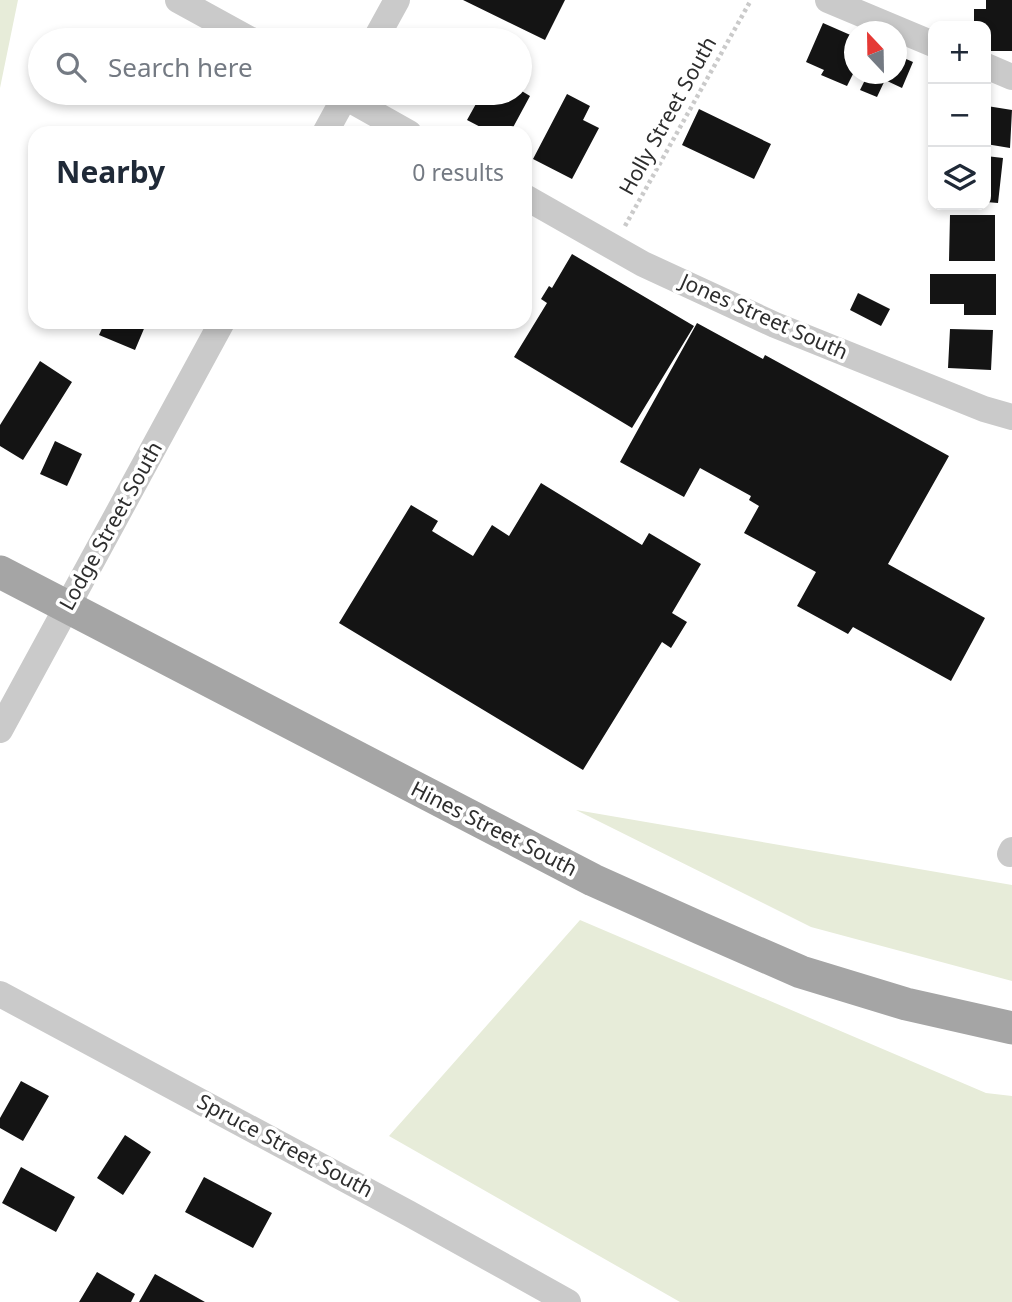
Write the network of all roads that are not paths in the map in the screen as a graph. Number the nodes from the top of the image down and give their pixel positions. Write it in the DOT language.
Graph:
graph roads {
  1 [pos="178,0"];
  2 [pos="397,0"];
  3 [pos="828,0"];
  4 [pos="229,28"];
  5 [pos="382,28"];
  6 [pos="928,42"];
  7 [pos="991,68"];
  8 [pos="1012,77"];
  9 [pos="338,105"];
  10 [pos="362,105"];
  11 [pos="328,126"];
  12 [pos="398,126"];
  13 [pos="532,201"];
  14 [pos="218,329"];
  15 [pos="1012,417"];
  16 [pos="0,572"];
  17 [pos="67,607"];
  18 [pos="0,730"];
  19 [pos="0,994"];
  20 [pos="1012,1028"];
  21 [pos="568,1302"];
  1 -- 4 [label="street"];
  2 -- 5 [label="street"];
  3 -- 6 [label="street"];
  7 -- 8 [label="street"];
  9 -- 11 [label="street"];
  10 -- 12 [label="street"];
  13 -- 15 [label="street, Jones Street South"];
  14 -- 17 [label="street, Lodge Street South"];
  16 -- 17 [label="main road, Hines Street South"];
  17 -- 18 [label="street, Lodge Street South"];
  17 -- 20 [label="main road, Hines Street South"];
  19 -- 21 [label="street, Spruce Street South"];
}
